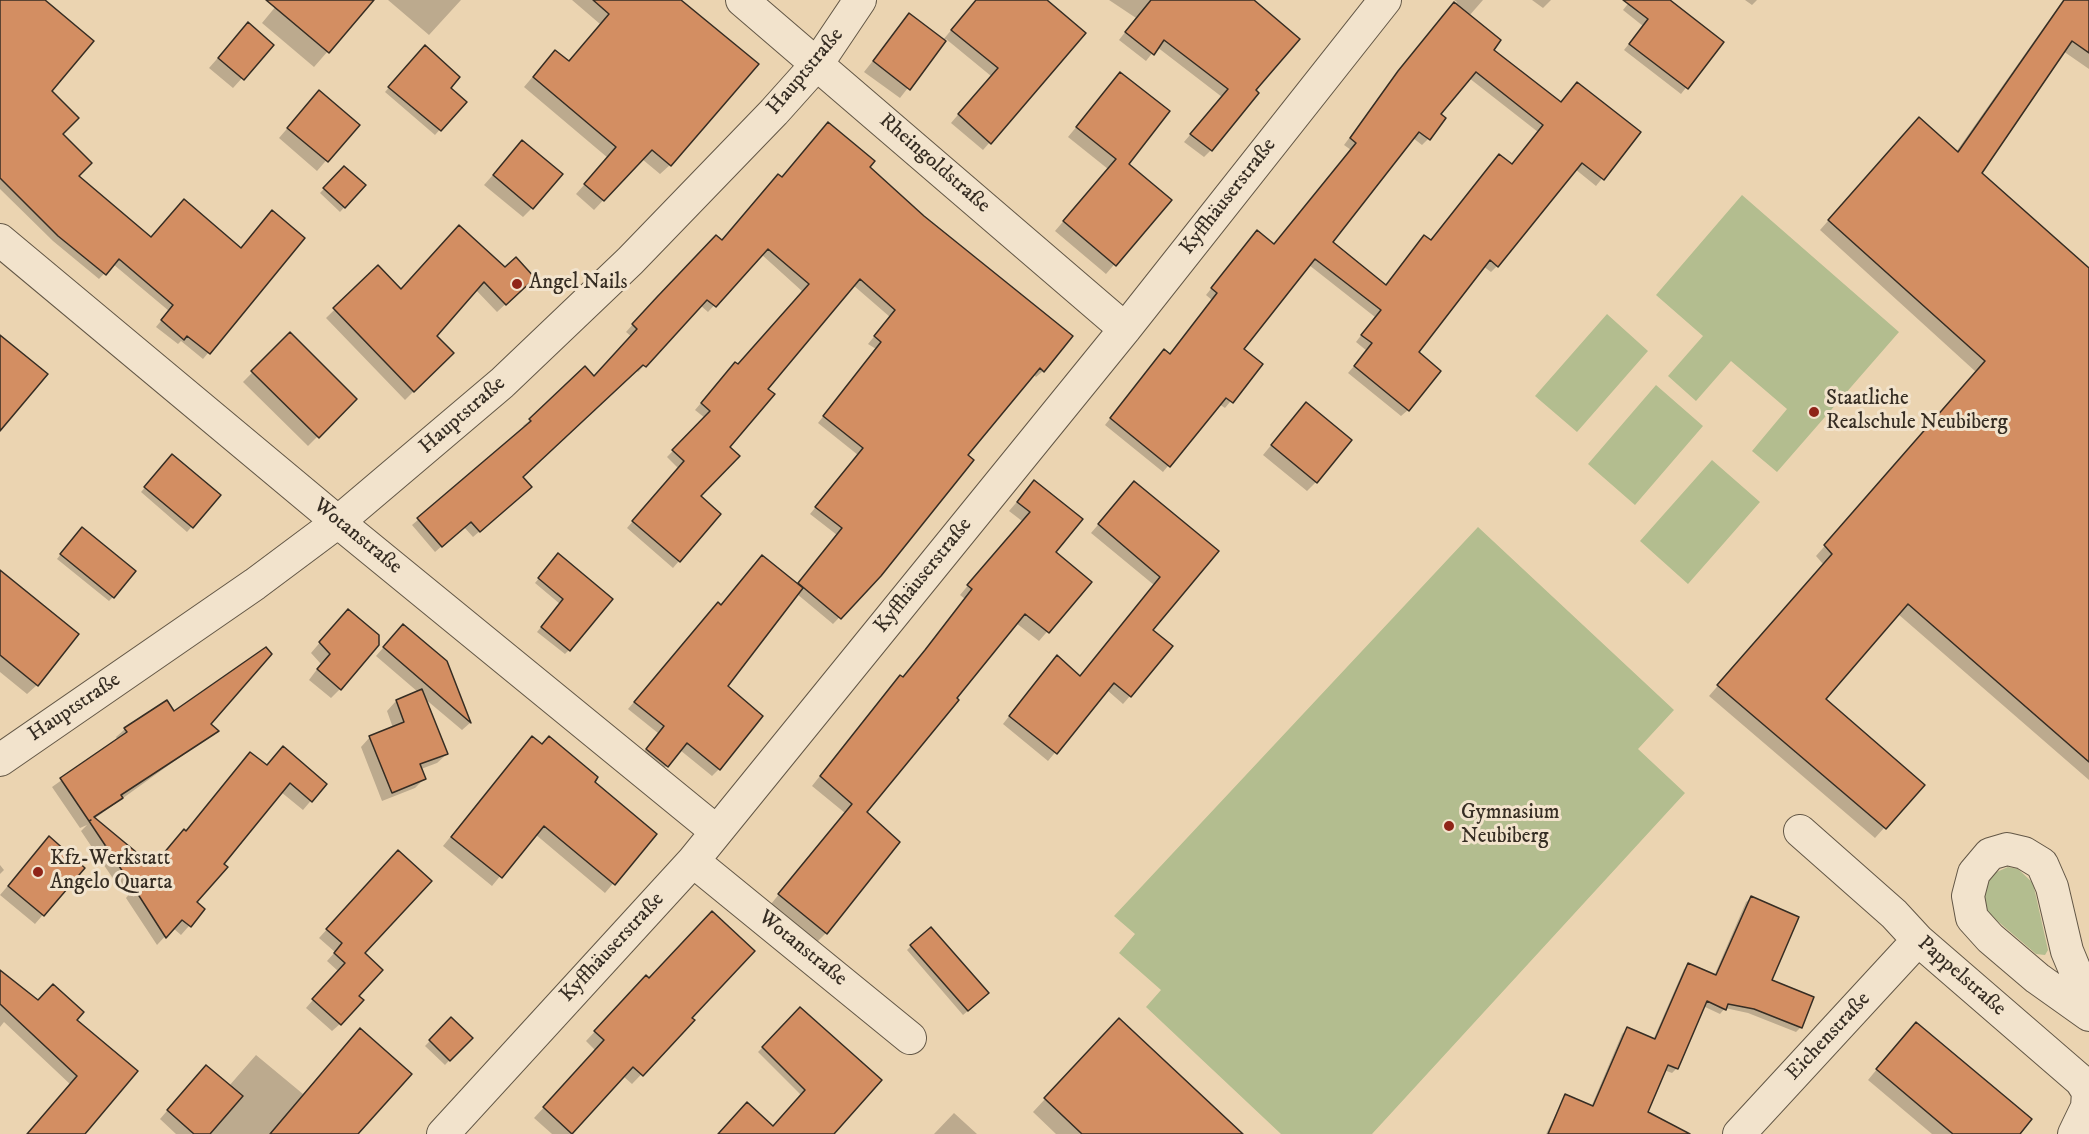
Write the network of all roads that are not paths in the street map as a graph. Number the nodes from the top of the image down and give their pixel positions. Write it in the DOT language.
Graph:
graph roads {
  1 [pos="742,0"];
  2 [pos="860,0"];
  3 [pos="1386,0"];
  4 [pos="817,64"];
  5 [pos="0,240"];
  6 [pos="1125,329"];
  7 [pos="338,522"];
  8 [pos="0,760"];
  9 [pos="716,831"];
  10 [pos="1800,831"];
  11 [pos="693,861"];
  12 [pos="1918,940"];
  13 [pos="2089,1004"];
  14 [pos="2089,1015"];
  15 [pos="910,1038"];
  16 [pos="443,1134"];
  17 [pos="1739,1134"];
  18 [pos="2074,1134"];
  1 -- 4 [label="street, Rheingoldstraße"];
  2 -- 4 [label="street, Hauptstraße"];
  3 -- 6 [label="street, Kyffhäuserstraße"];
  4 -- 6 [label="street, Rheingoldstraße"];
  4 -- 7 [label="street, Hauptstraße"];
  5 -- 7 [label="street, Wotanstraße"];
  6 -- 9 [label="street, Kyffhäuserstraße"];
  7 -- 8 [label="street, Hauptstraße"];
  7 -- 9 [label="street, Wotanstraße"];
  9 -- 11 [label="street, Kyffhäuserstraße"];
  10 -- 12 [label="street, Pappelstraße"];
  11 -- 15 [label="street, Wotanstraße"];
  11 -- 16 [label="street, Kyffhäuserstraße"];
  12 -- 17 [label="street, Eichenstraße"];
  12 -- 18 [label="street, Pappelstraße"];
  13 -- 14 [label="street"];
}
